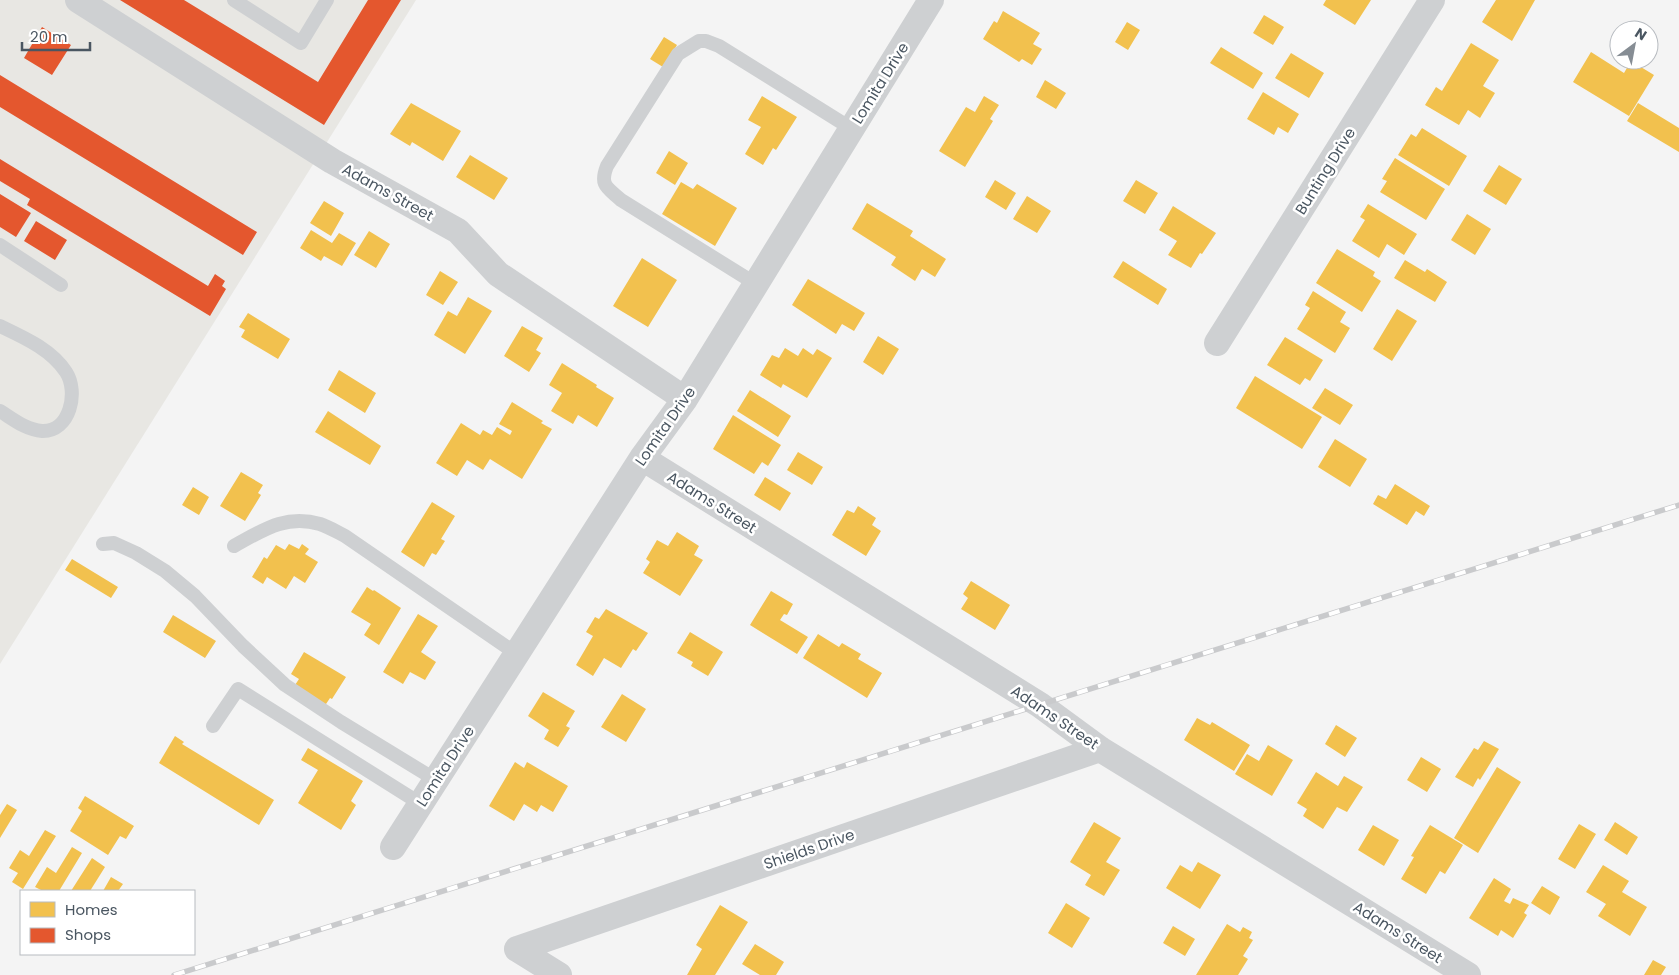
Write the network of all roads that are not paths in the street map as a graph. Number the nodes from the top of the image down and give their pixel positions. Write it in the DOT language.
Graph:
graph roads {
  1 [pos="78,0"];
  2 [pos="234,0"];
  3 [pos="327,0"];
  4 [pos="931,0"];
  5 [pos="1432,0"];
  6 [pos="852,129"];
  7 [pos="0,245"];
  8 [pos="756,284"];
  9 [pos="61,285"];
  10 [pos="0,326"];
  11 [pos="1217,343"];
  12 [pos="685,399"];
  13 [pos="0,412"];
  14 [pos="642,458"];
  15 [pos="103,544"];
  16 [pos="234,546"];
  17 [pos="517,654"];
  18 [pos="213,726"];
  19 [pos="1100,749"];
  20 [pos="436,780"];
  21 [pos="421,804"];
  22 [pos="393,847"];
  23 [pos="559,975"];
  24 [pos="1468,975"];
  1 -- 12 [label="street, Adams Street"];
  2 -- 3 [label="lane"];
  4 -- 6 [label="street, Lomita Drive"];
  5 -- 11 [label="street, Bunting Drive"];
  6 -- 8 [label="street, Lomita Drive"];
  6 -- 8 [label="lane"];
  7 -- 9 [label="lane"];
  8 -- 12 [label="street, Lomita Drive"];
  10 -- 13 [label="lane"];
  12 -- 14 [label="street, Lomita Drive"];
  14 -- 17 [label="street, Lomita Drive"];
  14 -- 19 [label="street, Adams Street"];
  15 -- 20 [label="lane"];
  16 -- 17 [label="lane"];
  17 -- 20 [label="street, Lomita Drive"];
  18 -- 21 [label="lane"];
  19 -- 23 [label="street, Shields Drive"];
  19 -- 24 [label="street, Adams Street"];
  20 -- 21 [label="street, Lomita Drive"];
  21 -- 22 [label="street, Lomita Drive"];
}
